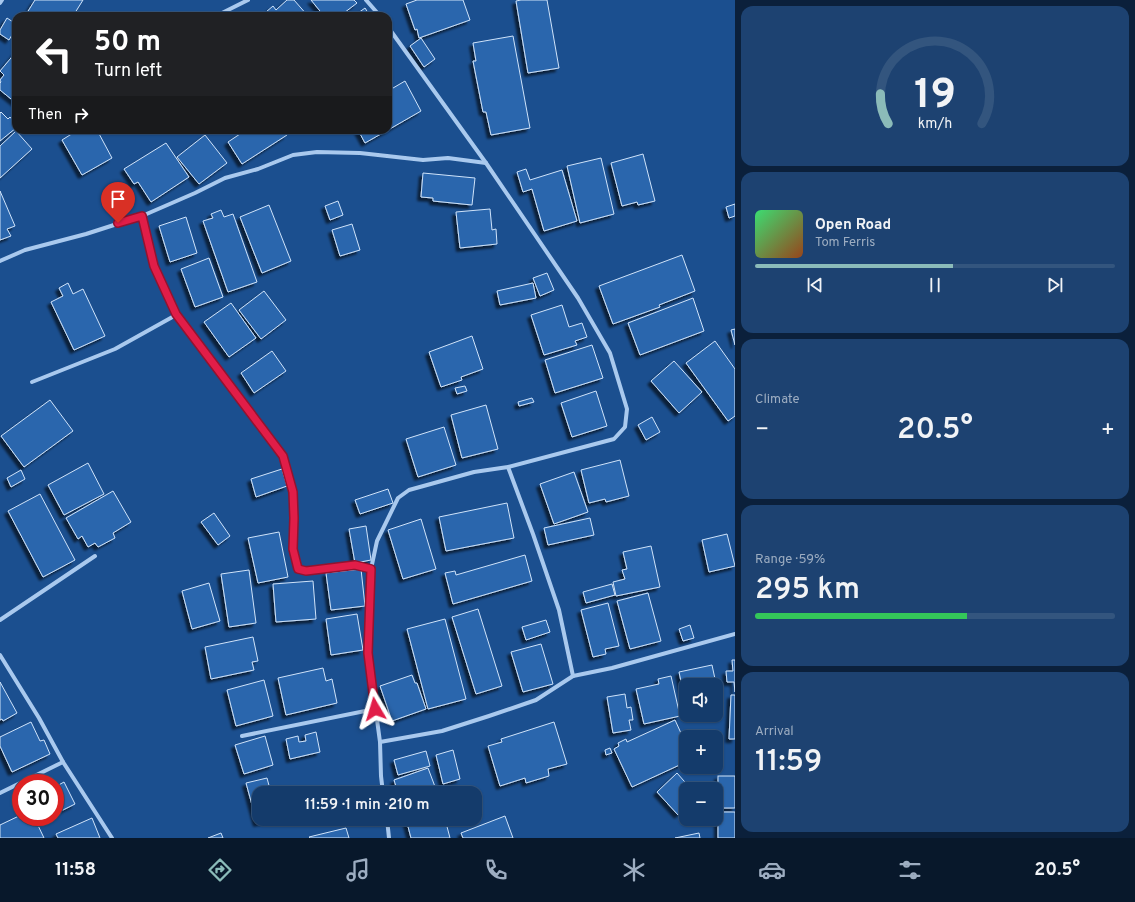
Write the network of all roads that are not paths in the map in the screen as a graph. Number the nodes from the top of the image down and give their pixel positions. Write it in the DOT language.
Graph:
graph roads {
  1 [pos="2,0"];
  2 [pos="248,0"];
  3 [pos="366,0"];
  4 [pos="0,3"];
  5 [pos="224,12"];
  6 [pos="376,12"];
  7 [pos="392,33"];
  8 [pos="486,163"];
  9 [pos="142,216"];
  10 [pos="0,261"];
  11 [pos="176,314"];
  12 [pos="32,382"];
  13 [pos="508,467"];
  14 [pos="94,556"];
  15 [pos="371,569"];
  16 [pos="0,620"];
  17 [pos="735,634"];
  18 [pos="0,655"];
  19 [pos="573,676"];
  20 [pos="375,709"];
  21 [pos="242,736"];
  22 [pos="380,742"];
  23 [pos="64,762"];
  24 [pos="383,786"];
  25 [pos="0,793"];
  26 [pos="388,826"];
  27 [pos="112,838"];
  28 [pos="389,838"];
  1 -- 4 [label="street"];
  2 -- 5 [label="street"];
  3 -- 6 [label="street"];
  7 -- 8 [label="street"];
  8 -- 9 [label="street"];
  8 -- 13 [label="street"];
  9 -- 10 [label="street"];
  9 -- 11 [label="street"];
  11 -- 12 [label="street"];
  11 -- 15 [label="street"];
  13 -- 15 [label="street"];
  13 -- 19 [label="street"];
  14 -- 16 [label="street"];
  15 -- 20 [label="street"];
  17 -- 19 [label="street"];
  18 -- 23 [label="street"];
  19 -- 22 [label="street"];
  20 -- 21 [label="street"];
  20 -- 22 [label="street"];
  22 -- 24 [label="street"];
  23 -- 25 [label="street"];
  23 -- 27 [label="street"];
  26 -- 28 [label="street"];
}
